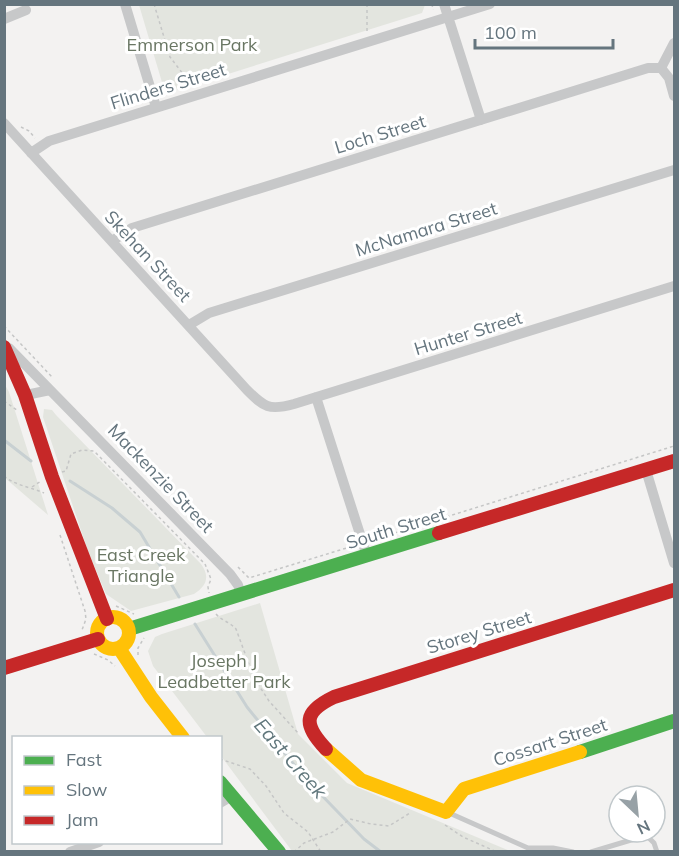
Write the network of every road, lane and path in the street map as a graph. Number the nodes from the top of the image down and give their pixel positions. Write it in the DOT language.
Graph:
graph roads {
  1 [pos="124,4"];
  2 [pos="154,4"];
  3 [pos="368,4"];
  4 [pos="444,4"];
  5 [pos="490,4"];
  6 [pos="26,10"];
  7 [pos="449,17"];
  8 [pos="4,19"];
  9 [pos="368,33"];
  10 [pos="674,43"];
  11 [pos="661,68"];
  12 [pos="194,88"];
  13 [pos="675,96"];
  14 [pos="156,107"];
  15 [pos="481,120"];
  16 [pos="4,123"];
  17 [pos="31,153"];
  18 [pos="675,170"];
  19 [pos="112,241"];
  20 [pos="675,286"];
  21 [pos="189,325"];
  22 [pos="4,345"];
  23 [pos="50,390"];
  24 [pos="26,395"];
  25 [pos="316,397"];
  26 [pos="270,408"];
  27 [pos="675,446"];
  28 [pos="675,461"];
  29 [pos="646,470"];
  30 [pos="4,476"];
  31 [pos="47,478"];
  32 [pos="57,526"];
  33 [pos="365,550"];
  34 [pos="675,563"];
  35 [pos="230,574"];
  36 [pos="675,590"];
  37 [pos="242,594"];
  38 [pos="110,601"];
  39 [pos="213,603"];
  40 [pos="137,615"];
  41 [pos="107,619"];
  42 [pos="129,629"];
  43 [pos="84,634"];
  44 [pos="144,638"];
  45 [pos="95,645"];
  46 [pos="119,648"];
  47 [pos="136,657"];
  48 [pos="119,664"];
  49 [pos="4,668"];
  50 [pos="675,721"];
  51 [pos="304,729"];
  52 [pos="181,736"];
  53 [pos="222,760"];
  54 [pos="226,800"];
  55 [pos="415,810"];
  56 [pos="444,817"];
  57 [pos="313,839"];
  58 [pos="96,844"];
  59 [pos="70,852"];
  60 [pos="279,852"];
  61 [pos="294,852"];
  62 [pos="321,852"];
  63 [pos="497,852"];
  64 [pos="573,852"];
  65 [pos="591,852"];
  66 [pos="657,852"];
  1 -- 14 [label="street"];
  2 -- 12 [label="path"];
  3 -- 9 [label="path"];
  4 -- 7 [label="street"];
  5 -- 7 [label="street, Flinders Street"];
  6 -- 8 [label="street"];
  7 -- 14 [label="street, Flinders Street"];
  7 -- 15 [label="street"];
  10 -- 11 [label="street"];
  11 -- 13 [label="street"];
  11 -- 15 [label="street, Loch Street"];
  14 -- 17 [label="street, Flinders Street"];
  15 -- 19 [label="street, Loch Street"];
  16 -- 17 [label="street, Skehan Street"];
  17 -- 19 [label="street, Skehan Street"];
  18 -- 21 [label="street, McNamara Street"];
  19 -- 21 [label="street, Skehan Street"];
  20 -- 25 [label="street, Hunter Street"];
  21 -- 26 [label="street, Skehan Street"];
  22 -- 23 [label="street, Mackenzie Street"];
  22 -- 24 [label="street, Mackenzie Street"];
  23 -- 24 [label="street"];
  23 -- 35 [label="street, Mackenzie Street"];
  24 -- 31 [label="street, Mackenzie Street"];
  25 -- 26 [label="street, Hunter Street"];
  25 -- 33 [label="street"];
  27 -- 33 [label="path"];
  28 -- 29 [label="street, South Street"];
  29 -- 33 [label="street, South Street"];
  29 -- 34 [label="street"];
  30 -- 31 [label="path"];
  31 -- 39 [label="path"];
  31 -- 41 [label="street, Mackenzie Street"];
  32 -- 43 [label="path"];
  33 -- 35 [label="path"];
  33 -- 37 [label="street, South Street"];
  35 -- 37 [label="street, Mackenzie Street"];
  36 -- 51 [label="street, Storey Street"];
  37 -- 39 [label="street, South Street"];
  38 -- 40 [label="path"];
  39 -- 42 [label="street, South Street"];
  39 -- 51 [label="path"];
  41 -- 42 [label="street"];
  41 -- 45 [label="street"];
  42 -- 46 [label="street"];
  44 -- 47 [label="path"];
  45 -- 46 [label="street"];
  45 -- 48 [label="path"];
  45 -- 49 [label="street"];
  46 -- 52 [label="street"];
  50 -- 56 [label="street, Cossart Street"];
  51 -- 56 [label="street"];
  53 -- 57 [label="path"];
  54 -- 60 [label="street"];
  55 -- 57 [label="path"];
  56 -- 63 [label="path"];
  56 -- 64 [label="lane"];
  57 -- 61 [label="path"];
  57 -- 62 [label="path"];
  58 -- 59 [label="street"];
  65 -- 66 [label="lane"];
}
